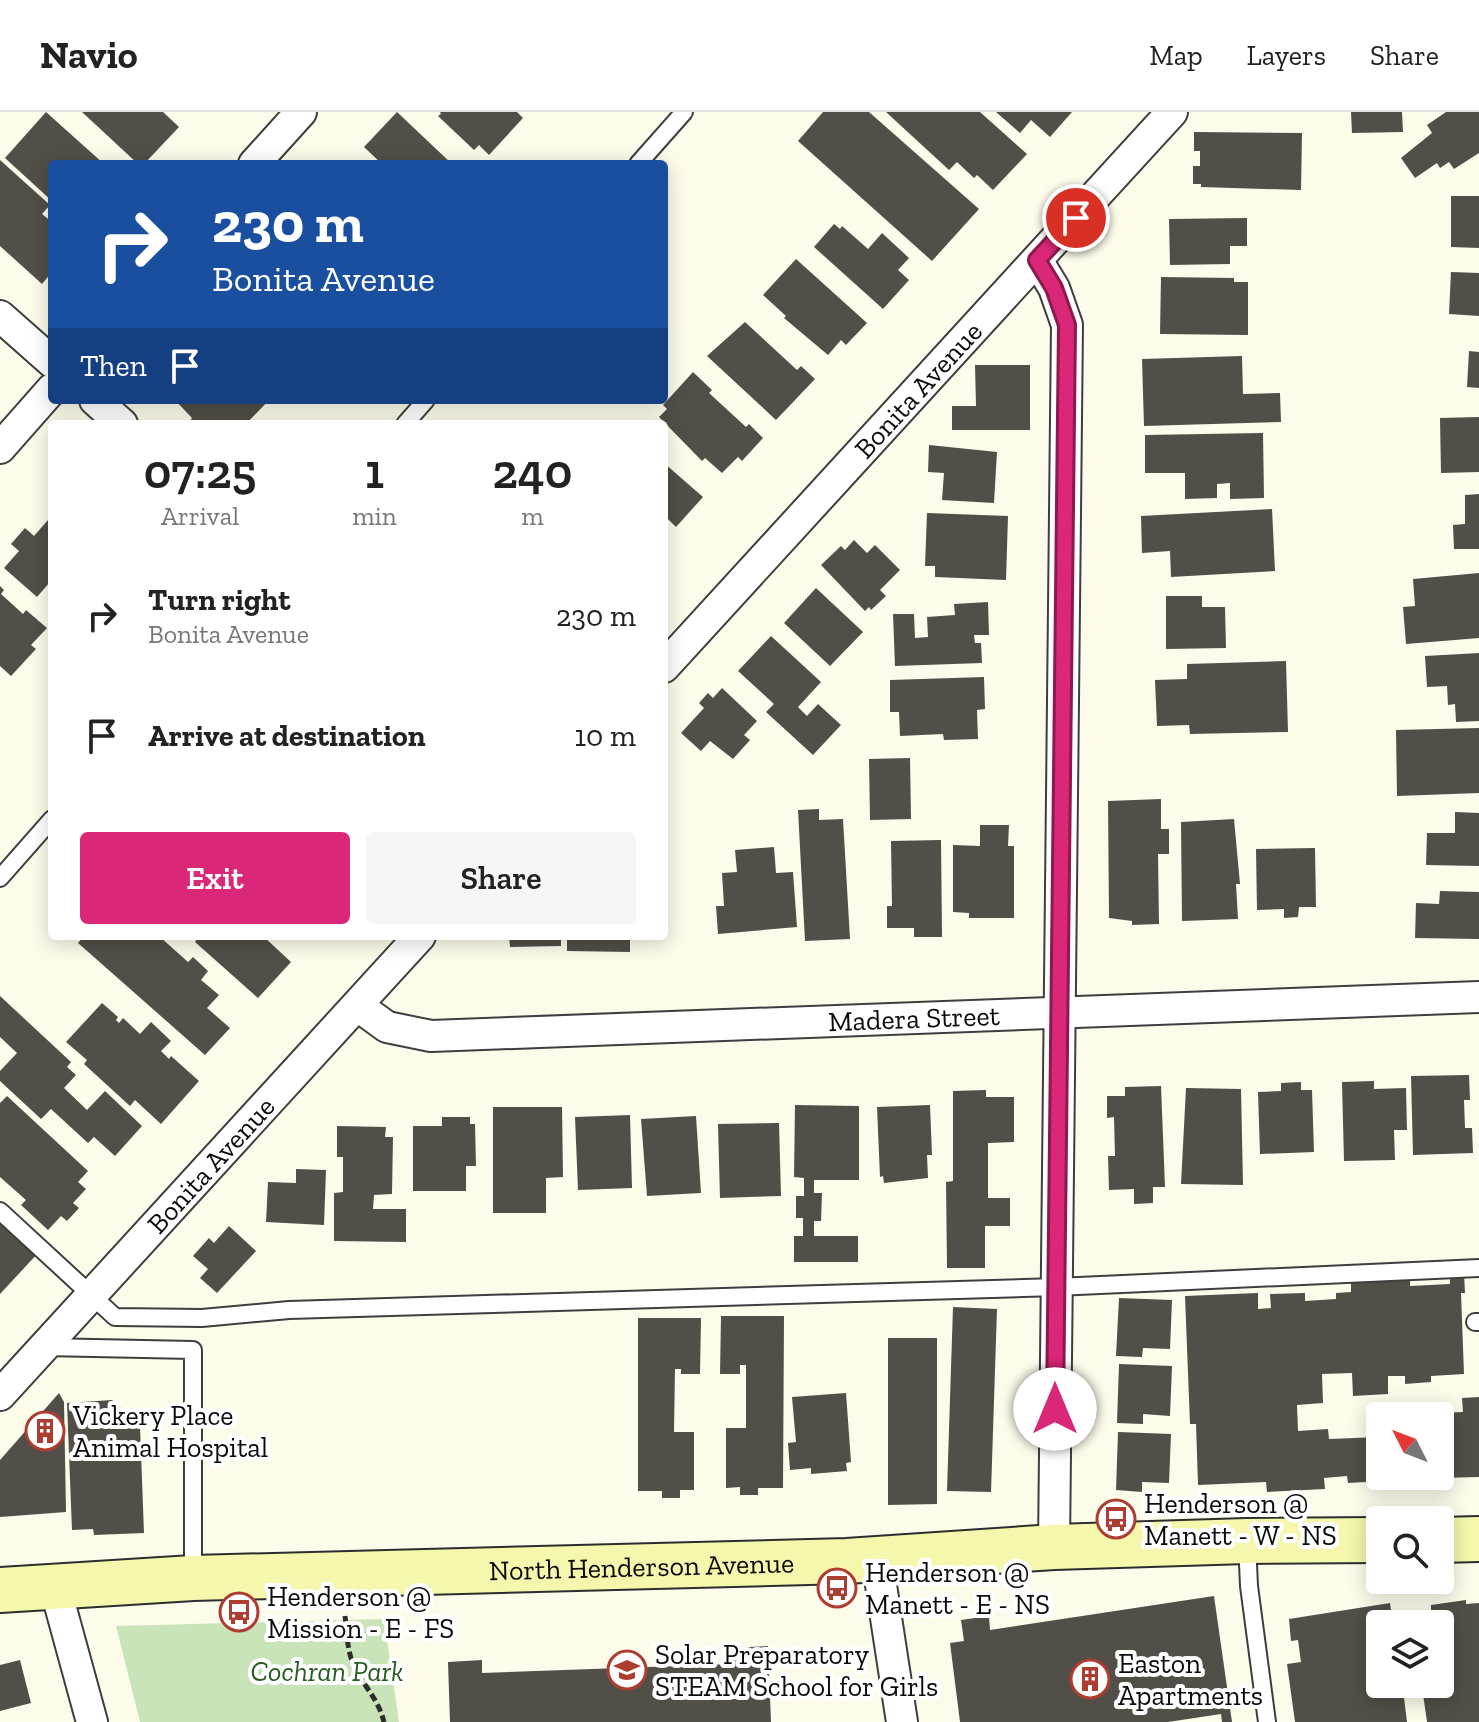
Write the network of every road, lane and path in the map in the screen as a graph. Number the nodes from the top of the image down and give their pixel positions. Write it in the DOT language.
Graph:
graph roads {
  1 [pos="301,112"];
  2 [pos="684,112"];
  3 [pos="1172,112"];
  4 [pos="258,160"];
  5 [pos="642,160"];
  6 [pos="1037,260"];
  7 [pos="0,316"];
  8 [pos="48,358"];
  9 [pos="48,394"];
  10 [pos="100,404"];
  11 [pos="422,404"];
  12 [pos="118,420"];
  13 [pos="408,420"];
  14 [pos="0,448"];
  15 [pos="668,663"];
  16 [pos="48,824"];
  17 [pos="0,878"];
  18 [pos="416,940"];
  19 [pos="1479,997"];
  20 [pos="358,1006"];
  21 [pos="1058,1012"];
  22 [pos="0,1211"];
  23 [pos="1479,1268"];
  24 [pos="1056,1287"];
  25 [pos="92,1294"];
  26 [pos="44,1347"];
  27 [pos="0,1395"];
  28 [pos="1479,1539"];
  29 [pos="1366,1540"];
  30 [pos="1454,1540"];
  31 [pos="1247,1541"];
  32 [pos="1054,1547"];
  33 [pos="877,1559"];
  34 [pos="193,1578"];
  35 [pos="55,1587"];
  36 [pos="0,1590"];
  37 [pos="345,1616"];
  38 [pos="92,1722"];
  39 [pos="384,1722"];
  40 [pos="902,1722"];
  41 [pos="1267,1722"];
  1 -- 4 [label="street"];
  2 -- 5 [label="lane"];
  3 -- 6 [label="street, Bonita Avenue"];
  6 -- 15 [label="street, Bonita Avenue"];
  6 -- 21 [label="street"];
  7 -- 8 [label="street"];
  9 -- 14 [label="street"];
  10 -- 12 [label="street"];
  11 -- 13 [label="lane"];
  16 -- 17 [label="lane"];
  18 -- 20 [label="street, Bonita Avenue"];
  19 -- 21 [label="street, Madera Street"];
  20 -- 21 [label="street, Madera Street"];
  20 -- 25 [label="street, Bonita Avenue"];
  21 -- 24 [label="street"];
  22 -- 25 [label="lane"];
  23 -- 24 [label="lane"];
  24 -- 25 [label="lane"];
  24 -- 32 [label="street"];
  25 -- 26 [label="street, Bonita Avenue"];
  26 -- 27 [label="street, Bonita Avenue"];
  26 -- 34 [label="lane"];
  28 -- 30 [label="street"];
  29 -- 31 [label="street, North Henderson Avenue"];
  31 -- 32 [label="street, North Henderson Avenue"];
  31 -- 41 [label="lane"];
  32 -- 33 [label="street, North Henderson Avenue"];
  33 -- 34 [label="street, North Henderson Avenue"];
  33 -- 40 [label="street"];
  34 -- 35 [label="street, North Henderson Avenue"];
  35 -- 36 [label="street, North Henderson Avenue"];
  35 -- 38 [label="street"];
  37 -- 39 [label="path"];
}
